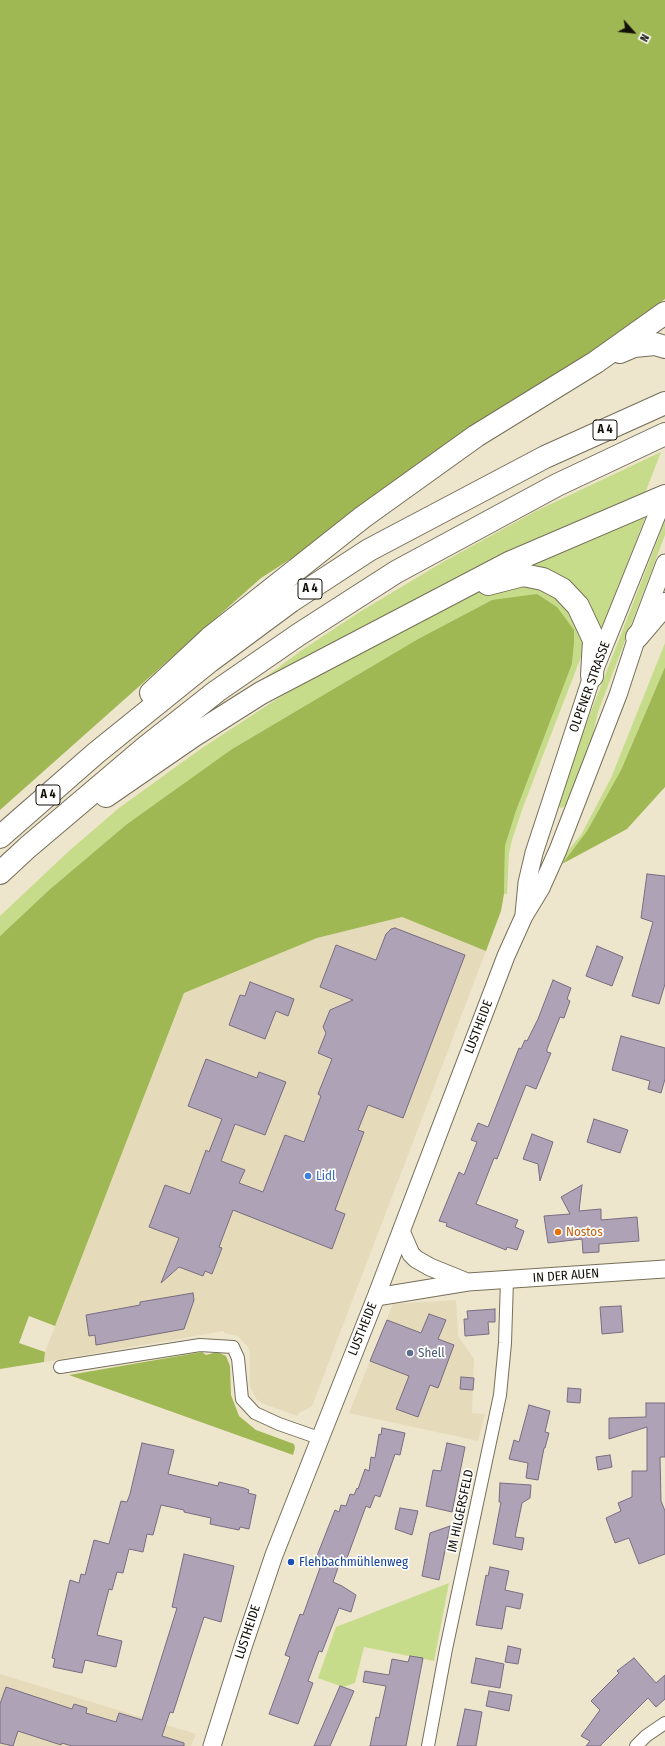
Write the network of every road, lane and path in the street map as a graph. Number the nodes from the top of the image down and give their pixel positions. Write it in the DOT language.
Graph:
graph roads {
  1 [pos="665,313"];
  2 [pos="665,347"];
  3 [pos="596,362"];
  4 [pos="665,403"];
  5 [pos="665,434"];
  6 [pos="665,496"];
  7 [pos="665,563"];
  8 [pos="436,600"];
  9 [pos="665,604"];
  10 [pos="637,637"];
  11 [pos="592,676"];
  12 [pos="96,753"];
  13 [pos="0,837"];
  14 [pos="28,847"];
  15 [pos="0,873"];
  16 [pos="527,883"];
  17 [pos="524,916"];
  18 [pos="401,1232"];
  19 [pos="665,1269"];
  20 [pos="507,1280"];
  21 [pos="468,1282"];
  22 [pos="376,1297"];
  23 [pos="60,1367"];
  24 [pos="319,1438"];
  25 [pos="665,1723"];
  26 [pos="212,1746"];
  27 [pos="428,1746"];
  28 [pos="636,1746"];
  1 -- 3 [label="highway"];
  2 -- 3 [label="highway"];
  3 -- 12 [label="highway"];
  4 -- 12 [label="highway, A 4"];
  5 -- 14 [label="highway, A 4"];
  6 -- 8 [label="highway"];
  6 -- 11 [label="main road, OLPENER STRASSE"];
  7 -- 10 [label="main road"];
  8 -- 11 [label="highway"];
  8 -- 14 [label="highway"];
  9 -- 10 [label="highway"];
  10 -- 17 [label="main road, LUSTHEIDE"];
  11 -- 16 [label="main road, OLPENER STRASSE"];
  12 -- 13 [label="highway, A 4"];
  14 -- 15 [label="highway, A 4"];
  16 -- 17 [label="main road, LUSTHEIDE"];
  17 -- 18 [label="main road, LUSTHEIDE"];
  18 -- 21 [label="main road, IN DER AUEN"];
  18 -- 22 [label="main road, LUSTHEIDE"];
  19 -- 20 [label="main road, IN DER AUEN"];
  20 -- 21 [label="main road, IN DER AUEN"];
  20 -- 27 [label="street, IM HILGERSFELD"];
  21 -- 22 [label="main road, IN DER AUEN"];
  22 -- 24 [label="main road, LUSTHEIDE"];
  23 -- 24 [label="street"];
  24 -- 26 [label="main road, LUSTHEIDE"];
  25 -- 28 [label="street"];
}
